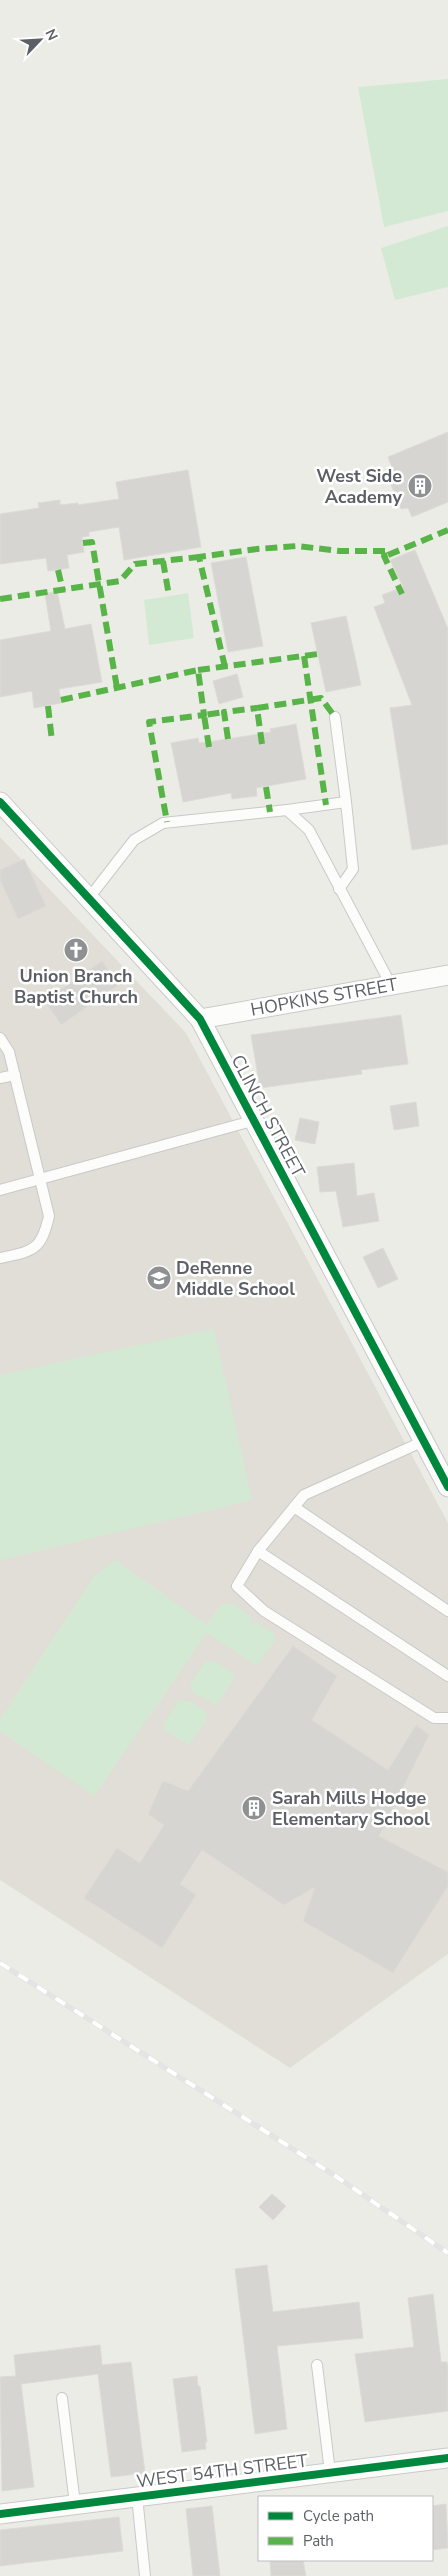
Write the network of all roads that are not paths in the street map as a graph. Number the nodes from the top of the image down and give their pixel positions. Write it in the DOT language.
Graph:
graph roads {
  1 [pos="335,717"];
  2 [pos="0,802"];
  3 [pos="346,802"];
  4 [pos="287,810"];
  5 [pos="339,889"];
  6 [pos="88,898"];
  7 [pos="448,975"];
  8 [pos="391,985"];
  9 [pos="200,1019"];
  10 [pos="0,1038"];
  11 [pos="15,1075"];
  12 [pos="0,1078"];
  13 [pos="252,1120"];
  14 [pos="39,1179"];
  15 [pos="0,1190"];
  16 [pos="0,1258"];
  17 [pos="424,1442"];
  18 [pos="448,1487"];
  19 [pos="294,1507"];
  20 [pos="258,1551"];
  21 [pos="448,1611"];
  22 [pos="448,1676"];
  23 [pos="448,1718"];
  24 [pos="317,2365"];
  25 [pos="62,2398"];
  26 [pos="448,2458"];
  27 [pos="330,2472"];
  28 [pos="137,2496"];
  29 [pos="75,2504"];
  30 [pos="0,2514"];
  31 [pos="145,2576"];
  1 -- 3 [label="lane"];
  2 -- 6 [label="street, CLINCH STREET"];
  3 -- 4 [label="lane"];
  3 -- 5 [label="lane"];
  4 -- 5 [label="lane"];
  4 -- 6 [label="lane"];
  5 -- 8 [label="lane"];
  6 -- 9 [label="street, CLINCH STREET"];
  7 -- 8 [label="street, HOPKINS STREET"];
  8 -- 9 [label="street, HOPKINS STREET"];
  9 -- 13 [label="street, CLINCH STREET"];
  10 -- 11 [label="lane"];
  11 -- 12 [label="lane"];
  11 -- 14 [label="lane"];
  13 -- 14 [label="lane"];
  13 -- 17 [label="street, CLINCH STREET"];
  14 -- 15 [label="lane"];
  14 -- 16 [label="lane"];
  17 -- 18 [label="street, CLINCH STREET"];
  17 -- 19 [label="lane"];
  19 -- 20 [label="lane"];
  19 -- 21 [label="lane"];
  20 -- 22 [label="lane"];
  20 -- 23 [label="lane"];
  24 -- 27 [label="lane"];
  25 -- 29 [label="lane"];
  26 -- 27 [label="street, WEST 54TH STREET"];
  27 -- 28 [label="street, WEST 54TH STREET"];
  28 -- 29 [label="street, WEST 54TH STREET"];
  28 -- 31 [label="lane"];
  29 -- 30 [label="street, WEST 54TH STREET"];
}
